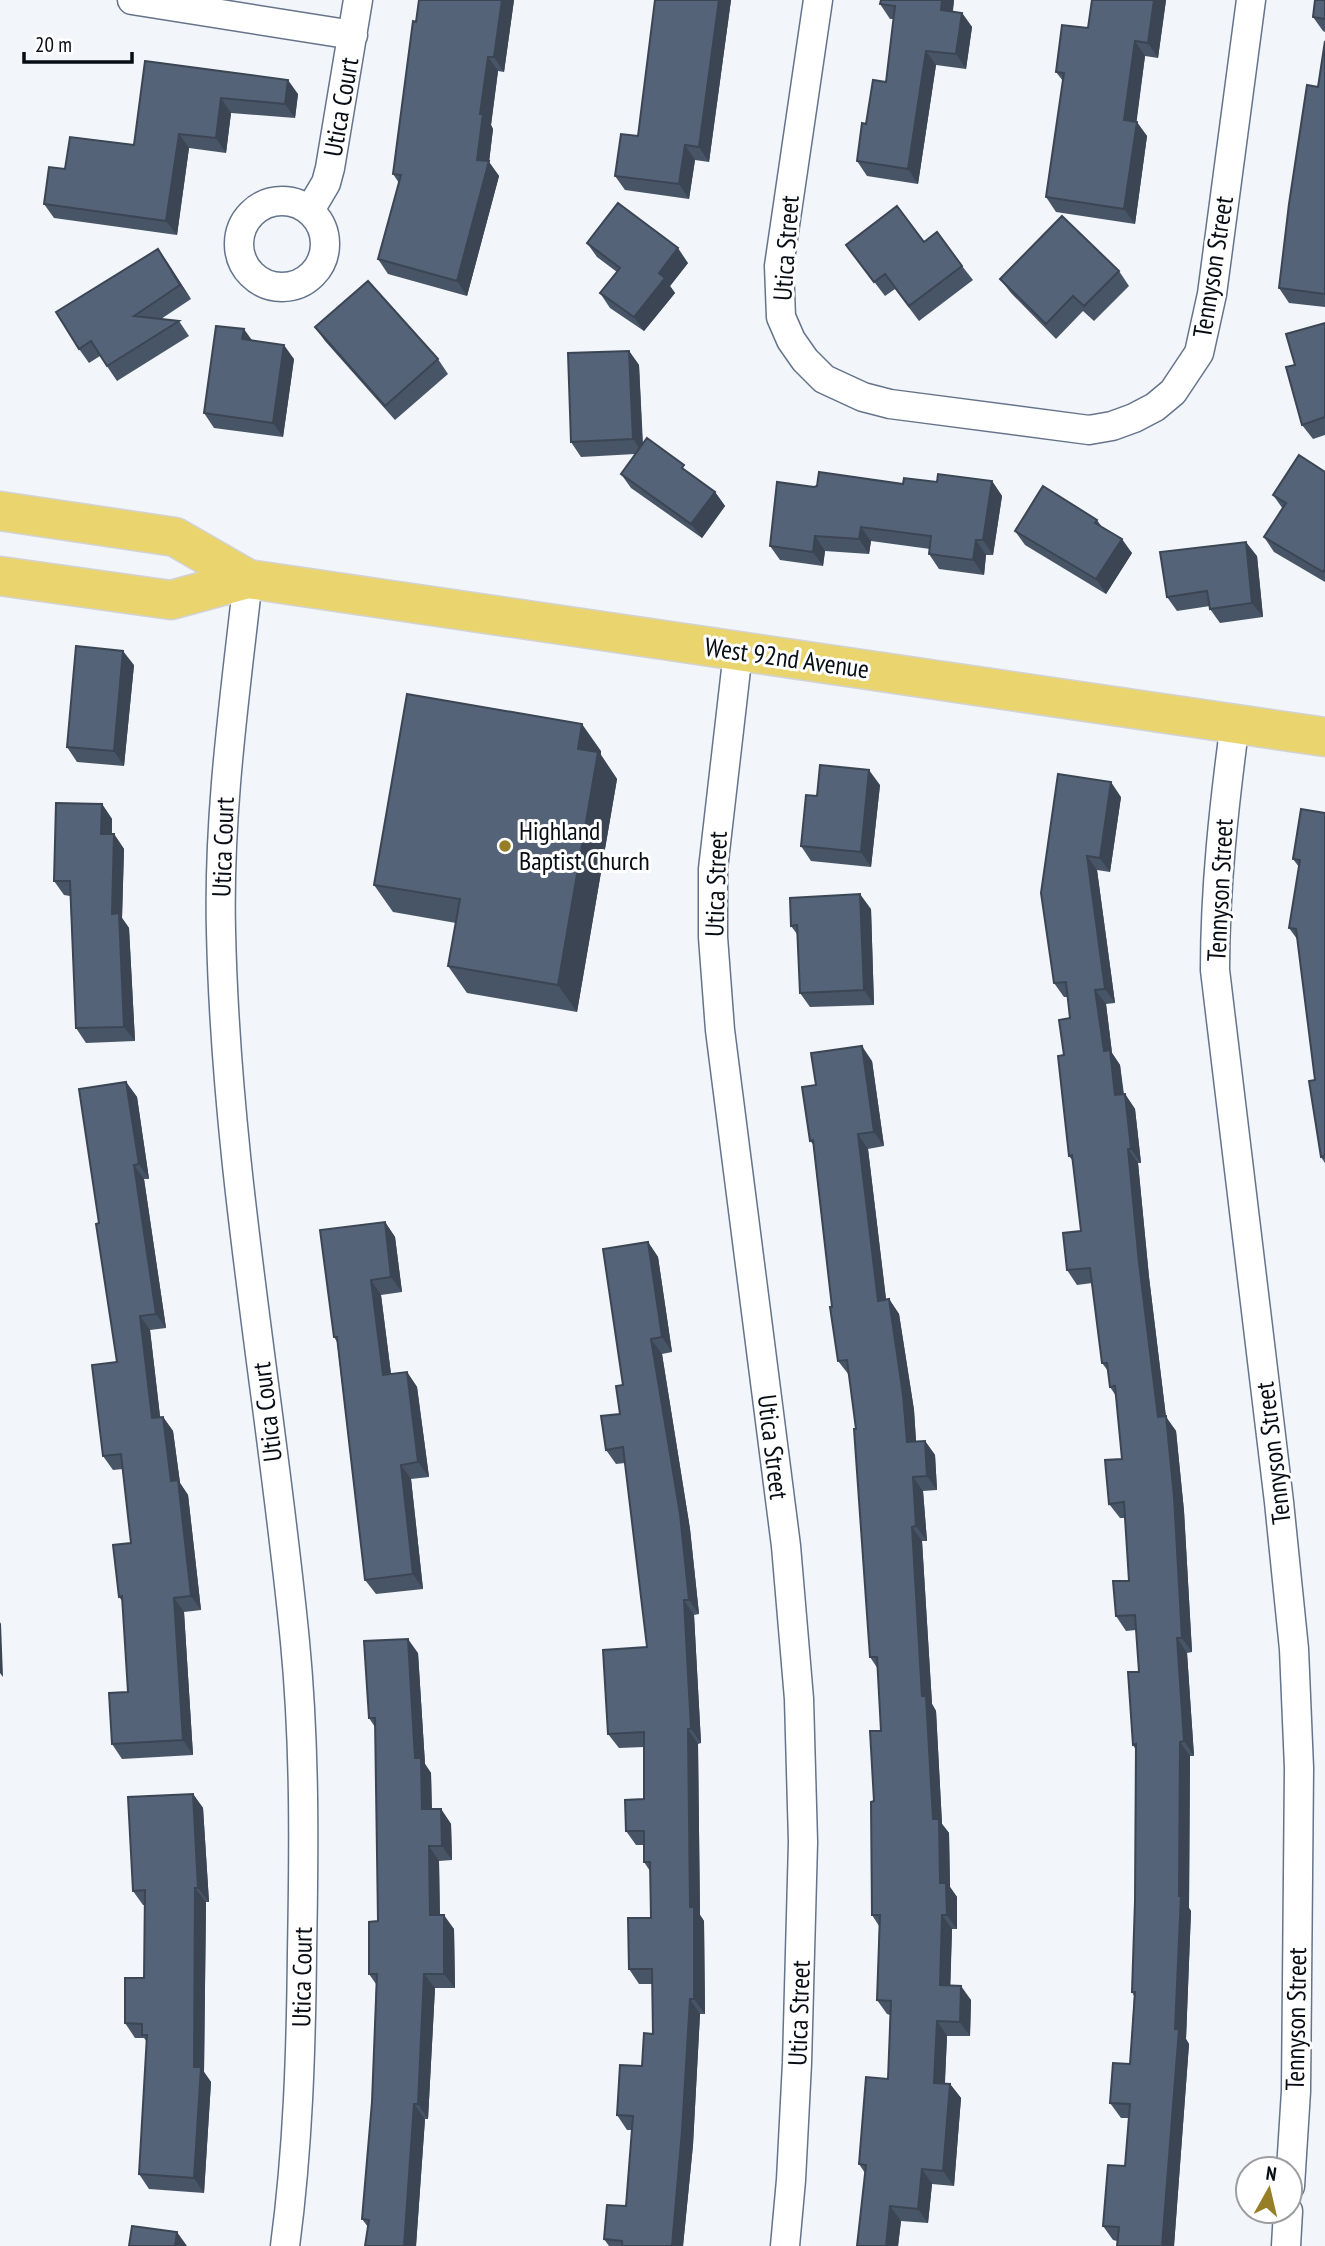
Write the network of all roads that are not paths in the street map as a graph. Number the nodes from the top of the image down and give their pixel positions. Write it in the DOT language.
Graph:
graph roads {
  1 [pos="132,0"];
  2 [pos="358,0"];
  3 [pos="818,0"];
  4 [pos="1251,0"];
  5 [pos="353,35"];
  6 [pos="310,210"];
  7 [pos="965,414"];
  8 [pos="0,511"];
  9 [pos="0,576"];
  10 [pos="248,579"];
  11 [pos="738,652"];
  12 [pos="1236,723"];
  13 [pos="1325,737"];
  14 [pos="1292,2155"];
  15 [pos="1288,2225"];
  16 [pos="285,2246"];
  17 [pos="785,2246"];
  18 [pos="1286,2246"];
  1 -- 5 [label="street"];
  2 -- 5 [label="street, Utica Court"];
  3 -- 7 [label="street, Utica Street"];
  4 -- 7 [label="street, Tennyson Street"];
  5 -- 6 [label="street, Utica Court"];
  8 -- 10 [label="main road, West 92nd Avenue"];
  9 -- 10 [label="main road, West 92nd Avenue"];
  10 -- 11 [label="main road, West 92nd Avenue"];
  10 -- 16 [label="street, Utica Court"];
  11 -- 12 [label="main road, West 92nd Avenue"];
  11 -- 17 [label="street, Utica Street"];
  12 -- 13 [label="main road, West 92nd Avenue"];
  12 -- 14 [label="street, Tennyson Street"];
  15 -- 18 [label="street"];
}
